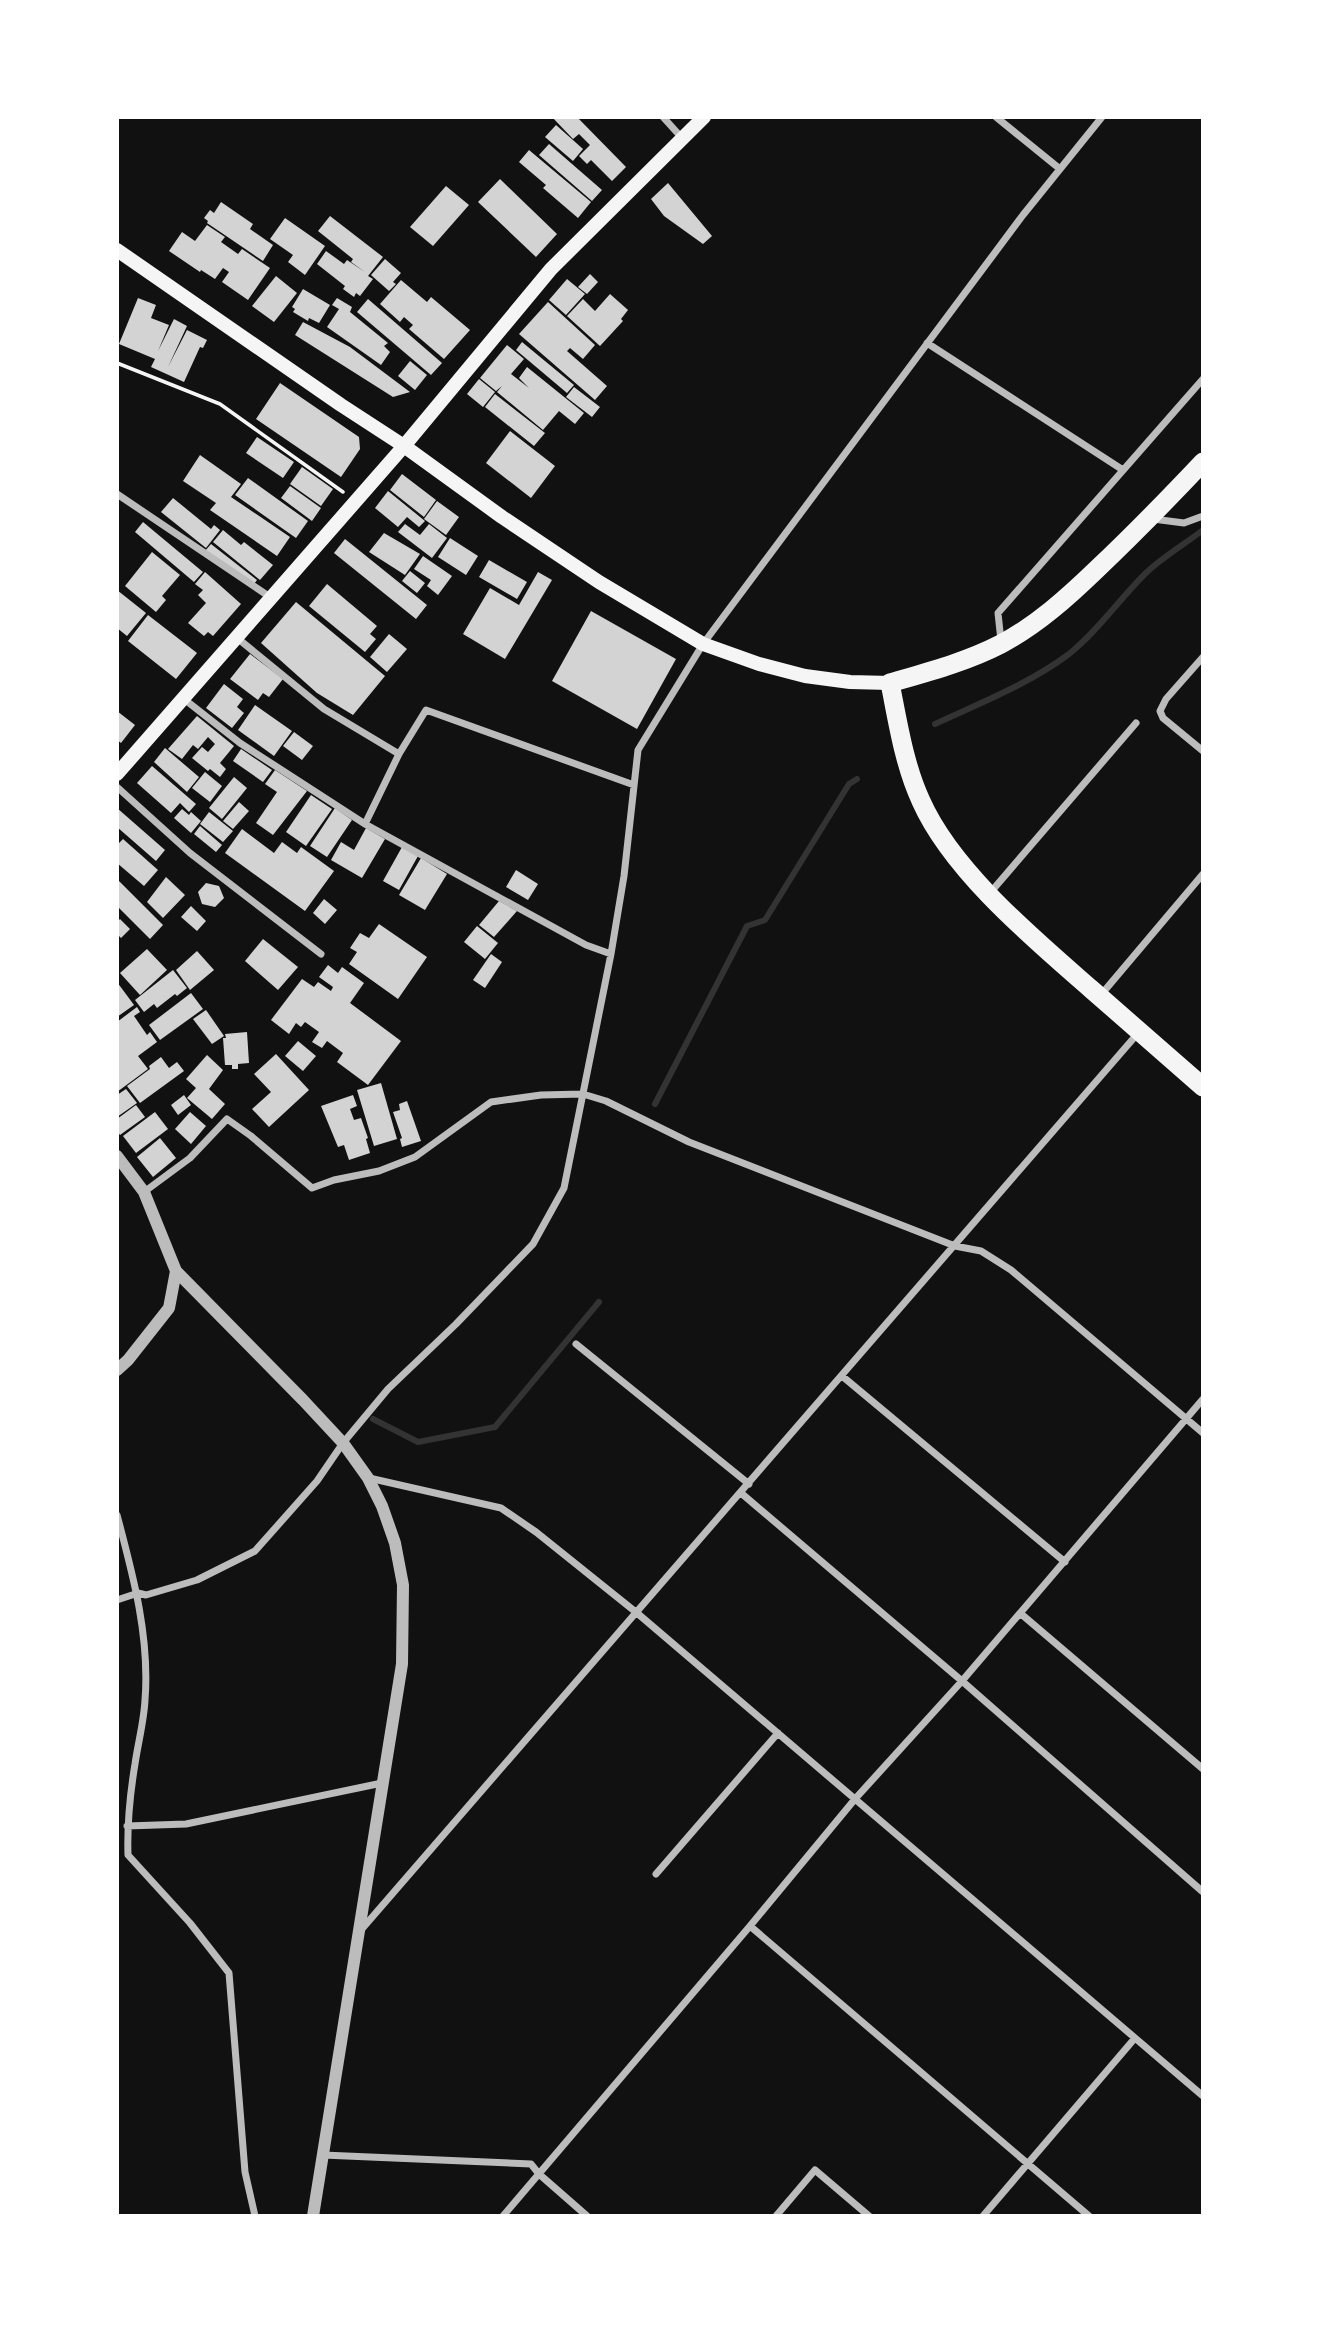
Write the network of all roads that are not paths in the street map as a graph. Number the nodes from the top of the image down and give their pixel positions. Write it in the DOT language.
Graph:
graph roads {
  1 [pos="663,117"];
  2 [pos="704,117"];
  3 [pos="996,117"];
  4 [pos="1102,117"];
  5 [pos="682,138"];
  6 [pos="1060,169"];
  7 [pos="117,250"];
  8 [pos="927,343"];
  9 [pos="1203,379"];
  10 [pos="404,446"];
  11 [pos="1203,462"];
  12 [pos="1123,470"];
  13 [pos="117,494"];
  14 [pos="1203,516"];
  15 [pos="1150,519"];
  16 [pos="270,597"];
  17 [pos="236,637"];
  18 [pos="704,644"];
  19 [pos="1001,644"];
  20 [pos="1203,657"];
  21 [pos="890,683"];
  22 [pos="184,699"];
  23 [pos="1136,723"];
  24 [pos="1203,751"];
  25 [pos="399,754"];
  26 [pos="117,774"];
  27 [pos="634,785"];
  28 [pos="117,788"];
  29 [pos="365,824"];
  30 [pos="1203,874"];
  31 [pos="989,894"];
  32 [pos="321,954"];
  33 [pos="611,954"];
  34 [pos="1100,996"];
  35 [pos="1139,1032"];
  36 [pos="1203,1087"];
  37 [pos="583,1094"];
  38 [pos="117,1156"];
  39 [pos="144,1192"];
  40 [pos="955,1246"];
  41 [pos="176,1271"];
  42 [pos="576,1344"];
  43 [pos="117,1370"];
  44 [pos="842,1376"];
  45 [pos="1203,1398"];
  46 [pos="1186,1418"];
  47 [pos="1203,1433"];
  48 [pos="343,1443"];
  49 [pos="368,1478"];
  50 [pos="749,1484"];
  51 [pos="741,1493"];
  52 [pos="117,1515"];
  53 [pos="1065,1562"];
  54 [pos="138,1593"];
  55 [pos="117,1600"];
  56 [pos="638,1613"];
  57 [pos="1020,1613"];
  58 [pos="962,1681"];
  59 [pos="778,1733"];
  60 [pos="1203,1769"];
  61 [pos="382,1783"];
  62 [pos="855,1799"];
  63 [pos="127,1826"];
  64 [pos="656,1874"];
  65 [pos="1203,1892"];
  66 [pos="750,1926"];
  67 [pos="358,1933"];
  68 [pos="1135,2038"];
  69 [pos="1203,2096"];
  70 [pos="323,2155"];
  71 [pos="1027,2164"];
  72 [pos="538,2174"];
  73 [pos="255,2216"];
  74 [pos="313,2216"];
  75 [pos="503,2216"];
  76 [pos="587,2216"];
  77 [pos="776,2216"];
  78 [pos="870,2216"];
  79 [pos="983,2216"];
  80 [pos="1089,2216"];
  1 -- 5 [label="street"];
  2 -- 5 [label="main road"];
  3 -- 6 [label="street"];
  4 -- 6 [label="street"];
  5 -- 10 [label="main road"];
  6 -- 8 [label="street"];
  7 -- 10 [label="main road"];
  8 -- 12 [label="street"];
  8 -- 18 [label="street"];
  9 -- 12 [label="street"];
  10 -- 16 [label="main road"];
  10 -- 18 [label="main road"];
  11 -- 15 [label="highway"];
  12 -- 19 [label="street"];
  13 -- 16 [label="street"];
  14 -- 15 [label="street"];
  15 -- 19 [label="highway"];
  16 -- 17 [label="main road"];
  17 -- 22 [label="main road"];
  17 -- 25 [label="street"];
  18 -- 21 [label="main road"];
  18 -- 27 [label="street"];
  19 -- 21 [label="highway"];
  20 -- 24 [label="street"];
  21 -- 31 [label="highway"];
  22 -- 26 [label="main road"];
  22 -- 29 [label="street"];
  23 -- 31 [label="street"];
  25 -- 27 [label="street"];
  25 -- 29 [label="street"];
  27 -- 33 [label="street"];
  28 -- 32 [label="street"];
  29 -- 33 [label="street"];
  30 -- 34 [label="street"];
  31 -- 34 [label="highway"];
  33 -- 37 [label="street"];
  34 -- 35 [label="highway"];
  35 -- 36 [label="highway"];
  35 -- 40 [label="street"];
  37 -- 39 [label="street"];
  37 -- 40 [label="street"];
  37 -- 48 [label="street"];
  38 -- 39 [label="street"];
  39 -- 41 [label="street"];
  40 -- 44 [label="street"];
  40 -- 46 [label="street"];
  41 -- 43 [label="street"];
  41 -- 48 [label="street"];
  42 -- 50 [label="street"];
  44 -- 50 [label="street"];
  44 -- 53 [label="street"];
  45 -- 46 [label="street"];
  46 -- 47 [label="street"];
  46 -- 53 [label="street"];
  48 -- 49 [label="street"];
  48 -- 54 [label="street"];
  49 -- 56 [label="street"];
  49 -- 61 [label="street"];
  50 -- 51 [label="street"];
  51 -- 56 [label="street"];
  51 -- 58 [label="street"];
  52 -- 54 [label="street"];
  53 -- 57 [label="street"];
  54 -- 55 [label="street"];
  54 -- 63 [label="street"];
  56 -- 59 [label="street"];
  56 -- 67 [label="street"];
  57 -- 58 [label="street"];
  57 -- 60 [label="street"];
  58 -- 62 [label="street"];
  58 -- 65 [label="street"];
  59 -- 62 [label="street"];
  59 -- 64 [label="street"];
  61 -- 63 [label="street"];
  61 -- 67 [label="street"];
  62 -- 66 [label="street"];
  62 -- 68 [label="street"];
  63 -- 73 [label="street"];
  66 -- 71 [label="street"];
  66 -- 72 [label="street"];
  67 -- 70 [label="street"];
  68 -- 69 [label="street"];
  68 -- 71 [label="street"];
  70 -- 72 [label="street"];
  70 -- 74 [label="street"];
  71 -- 79 [label="street"];
  71 -- 80 [label="street"];
  72 -- 75 [label="street"];
  72 -- 76 [label="street"];
  77 -- 78 [label="street"];
}
